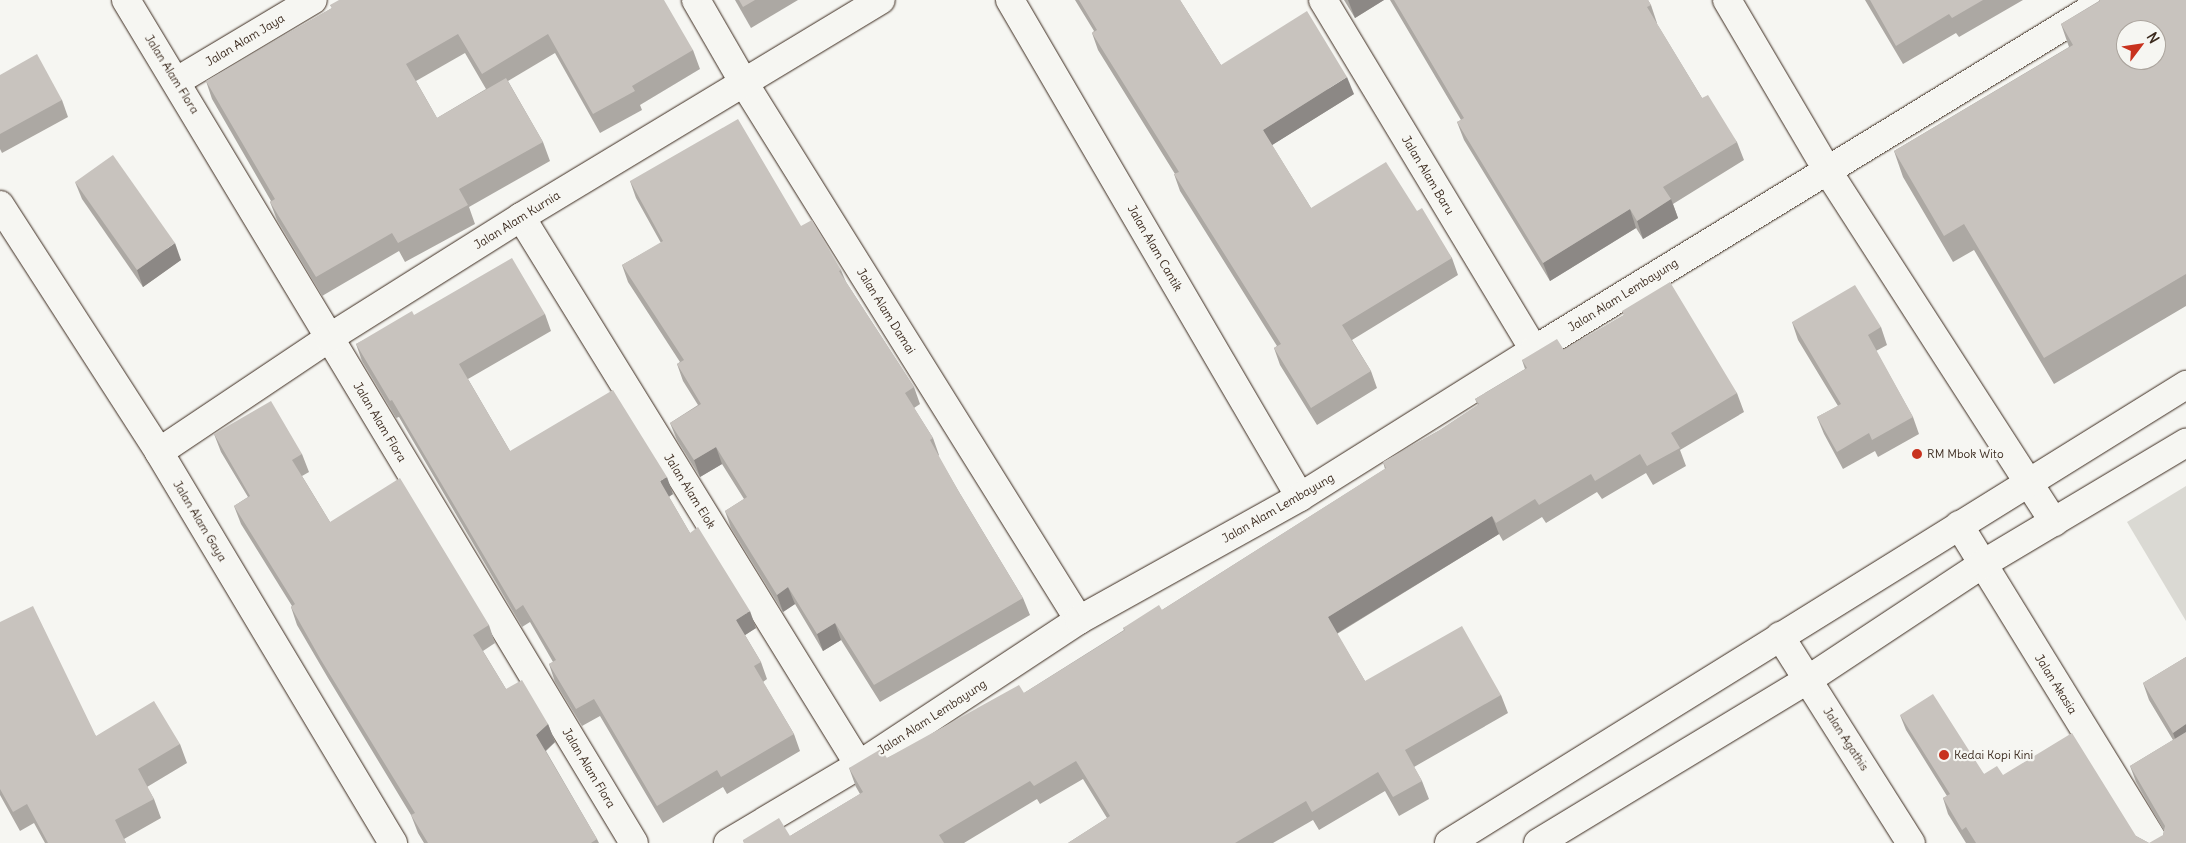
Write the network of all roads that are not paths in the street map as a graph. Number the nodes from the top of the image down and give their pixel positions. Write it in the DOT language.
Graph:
graph roads {
  1 [pos="126,0"];
  2 [pos="314,0"];
  3 [pos="696,0"];
  4 [pos="882,0"];
  5 [pos="1010,0"];
  6 [pos="1323,0"];
  7 [pos="1727,0"];
  8 [pos="2106,0"];
  9 [pos="177,81"];
  10 [pos="744,84"];
  11 [pos="1828,170"];
  12 [pos="0,205"];
  13 [pos="521,217"];
  14 [pos="329,338"];
  15 [pos="1534,350"];
  16 [pos="2186,385"];
  17 [pos="2186,443"];
  18 [pos="159,452"];
  19 [pos="2028,483"];
  20 [pos="1300,497"];
  21 [pos="2054,522"];
  22 [pos="1959,525"];
  23 [pos="1981,565"];
  24 [pos="1079,620"];
  25 [pos="1780,636"];
  26 [pos="1806,681"];
  27 [pos="859,764"];
  28 [pos="393,843"];
  29 [pos="634,843"];
  30 [pos="728,843"];
  31 [pos="1449,843"];
  32 [pos="1538,843"];
  33 [pos="1911,843"];
  34 [pos="2155,843"];
  1 -- 9 [label="street, Jalan Alam Flora"];
  2 -- 9 [label="street, Jalan Alam Jaya"];
  3 -- 10 [label="street, Jalan Alam Damai"];
  4 -- 10 [label="street, Jalan Alam Kurnia"];
  5 -- 20 [label="street, Jalan Alam Cantik"];
  6 -- 15 [label="street, Jalan Alam Baru"];
  7 -- 11 [label="street"];
  8 -- 11 [label="street, Jalan Alam Lembayung"];
  9 -- 14 [label="street, Jalan Alam Flora"];
  10 -- 13 [label="street, Jalan Alam Kurnia"];
  10 -- 24 [label="street, Jalan Alam Damai"];
  11 -- 15 [label="street, Jalan Alam Lembayung"];
  11 -- 19 [label="street"];
  12 -- 18 [label="street, Jalan Alam Gaya"];
  13 -- 14 [label="street, Jalan Alam Kurnia"];
  13 -- 27 [label="street, Jalan Alam Elok"];
  14 -- 18 [label="street, Jalan Alam Kurnia"];
  14 -- 29 [label="street, Jalan Alam Flora"];
  15 -- 20 [label="street, Jalan Alam Lembayung"];
  16 -- 19 [label="street"];
  17 -- 21 [label="street"];
  18 -- 28 [label="street, Jalan Alam Gaya"];
  19 -- 21 [label="street"];
  19 -- 22 [label="street"];
  20 -- 24 [label="street, Jalan Alam Lembayung"];
  21 -- 23 [label="street"];
  22 -- 23 [label="street, Jalan Akasia"];
  22 -- 25 [label="street"];
  23 -- 26 [label="street"];
  23 -- 34 [label="street, Jalan Akasia"];
  24 -- 27 [label="street, Jalan Alam Lembayung"];
  25 -- 26 [label="street, Jalan Agathis"];
  25 -- 31 [label="street"];
  26 -- 32 [label="street"];
  26 -- 33 [label="street, Jalan Agathis"];
  27 -- 30 [label="street, Jalan Alam Lembayung"];
}
